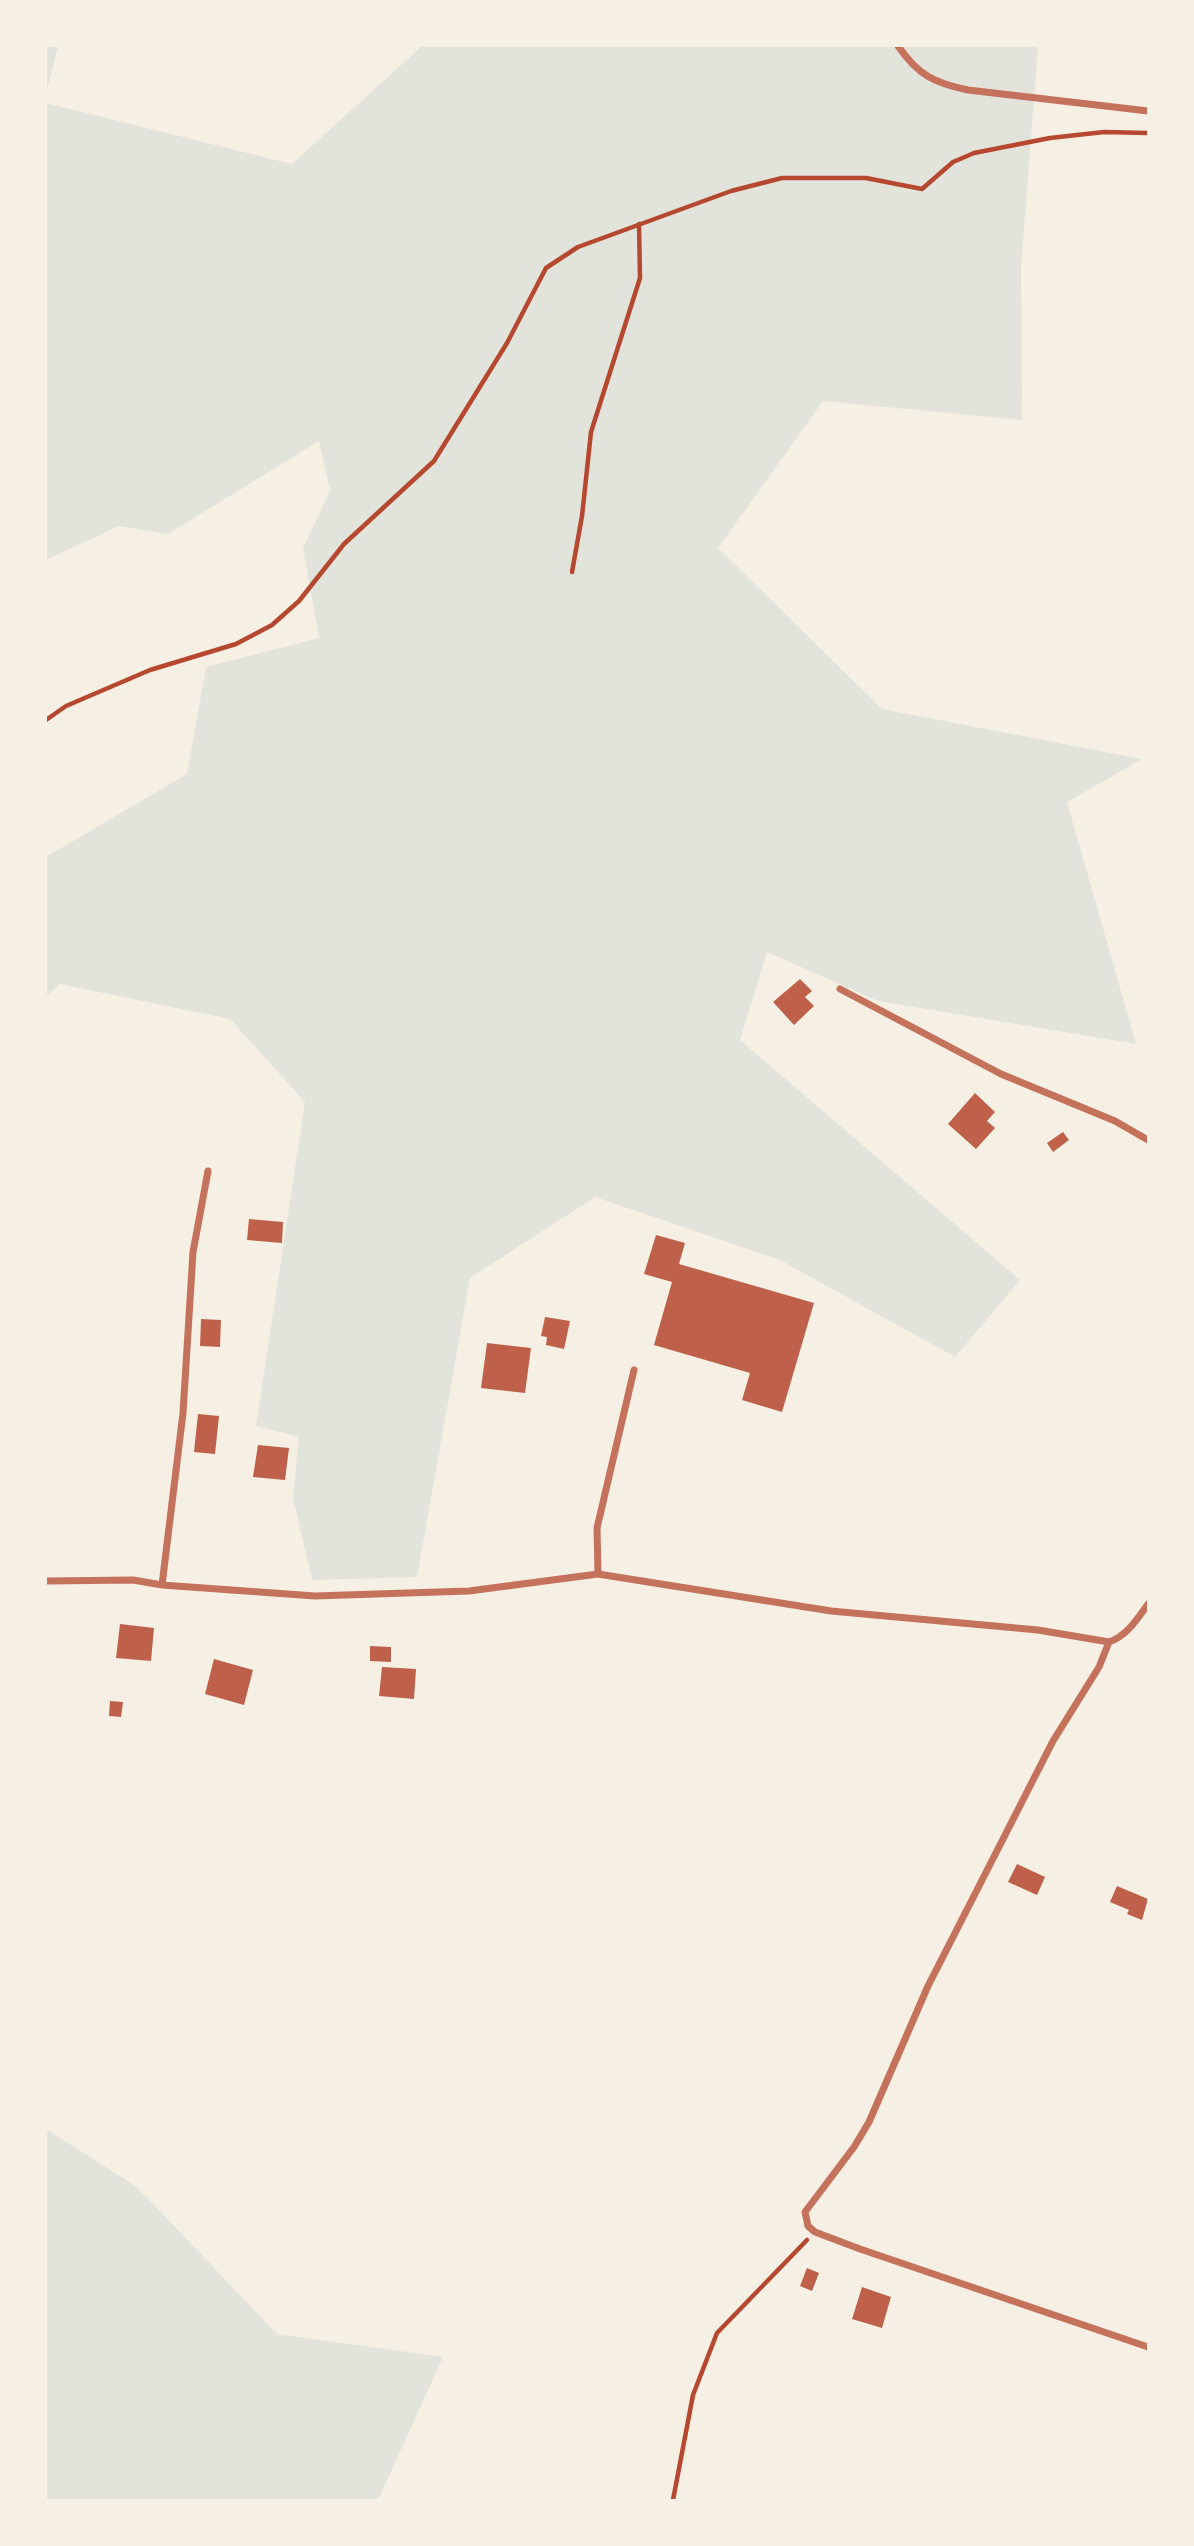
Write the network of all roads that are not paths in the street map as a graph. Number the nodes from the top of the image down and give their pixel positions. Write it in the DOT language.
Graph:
graph roads {
  1 [pos="898,46"];
  2 [pos="1149,111"];
  3 [pos="840,989"];
  4 [pos="1149,1140"];
  5 [pos="208,1171"];
  6 [pos="634,1370"];
  7 [pos="598,1574"];
  8 [pos="46,1581"];
  9 [pos="162,1585"];
  10 [pos="1149,1604"];
  11 [pos="1110,1642"];
  12 [pos="1149,2347"];
  1 -- 2 [label="street"];
  3 -- 4 [label="street"];
  5 -- 9 [label="street"];
  6 -- 7 [label="street"];
  7 -- 9 [label="street"];
  7 -- 11 [label="street"];
  8 -- 9 [label="street"];
  10 -- 11 [label="street"];
  11 -- 12 [label="street"];
}
